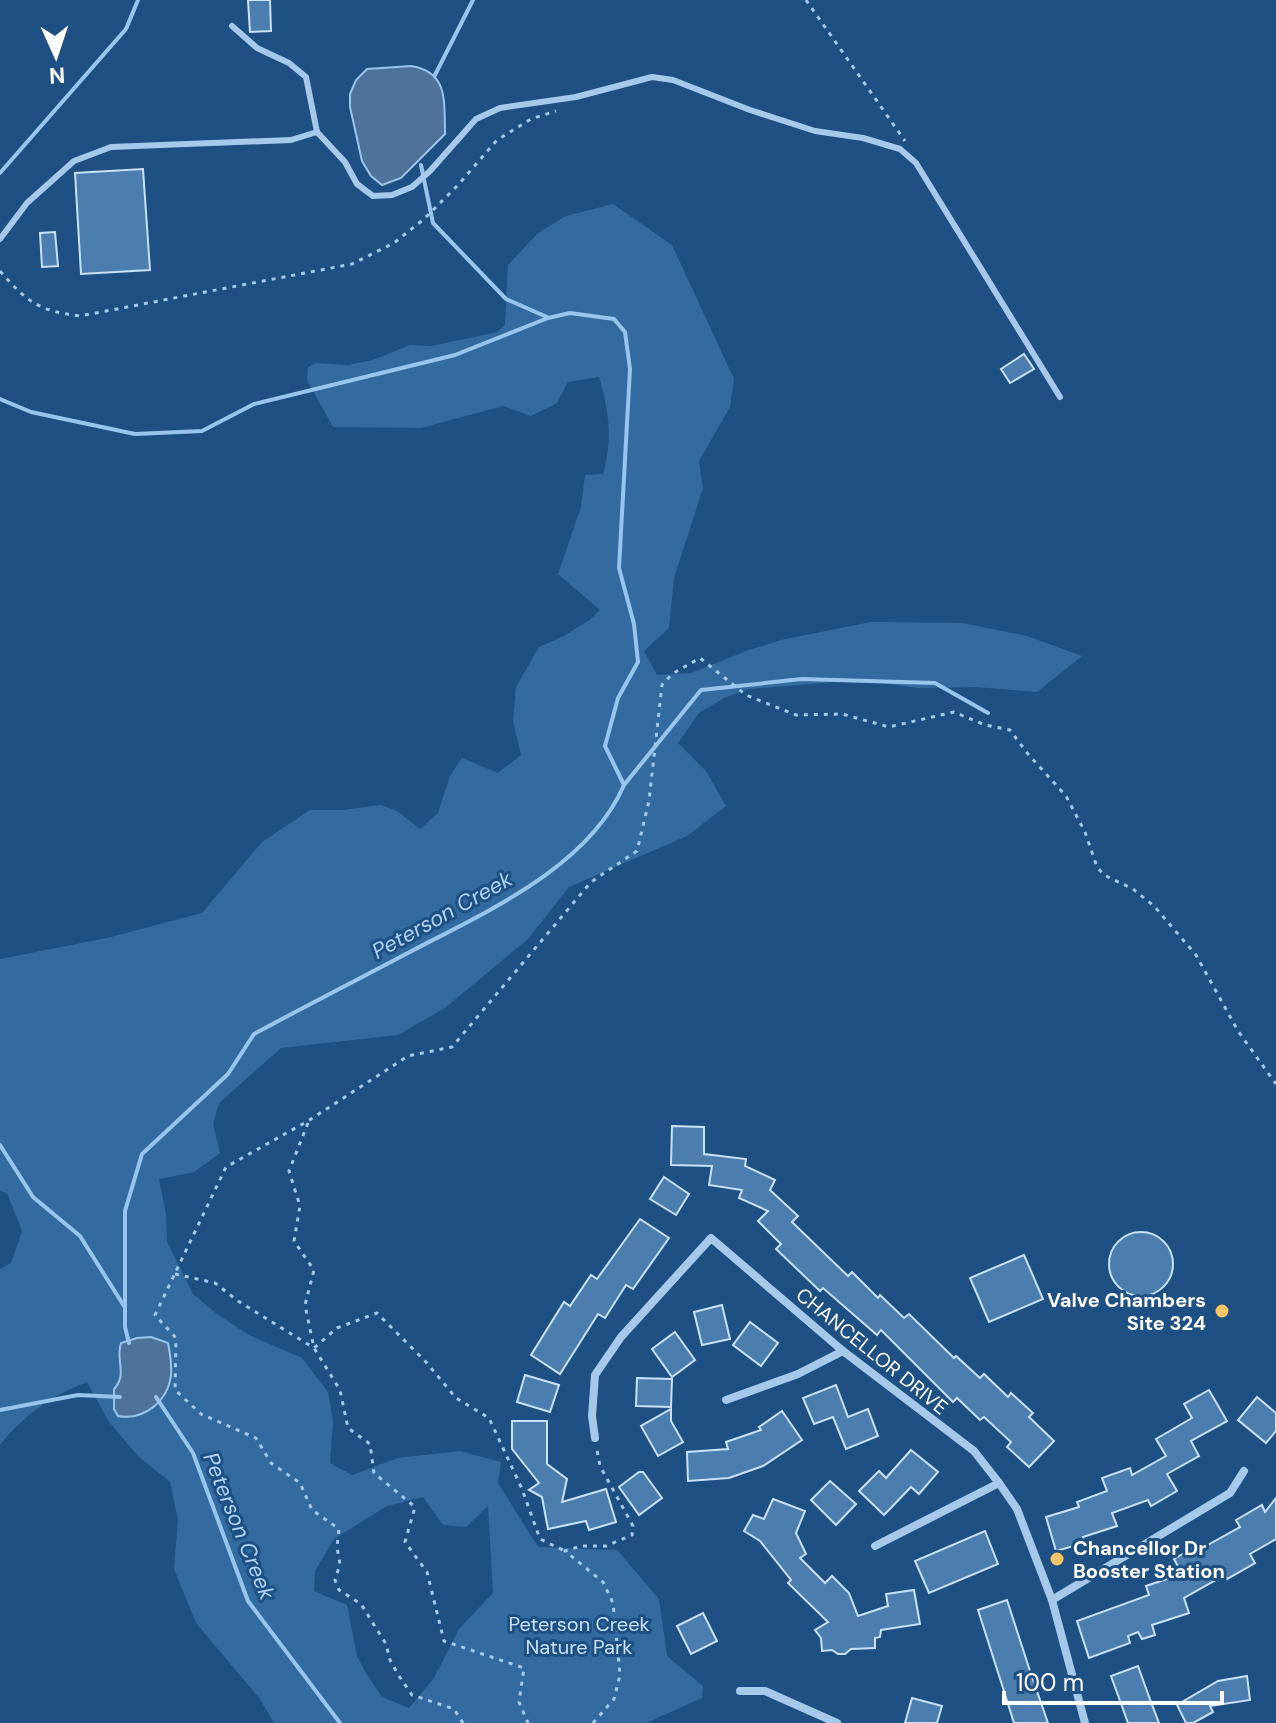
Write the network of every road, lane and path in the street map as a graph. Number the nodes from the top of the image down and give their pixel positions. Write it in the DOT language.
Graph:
graph roads {
  1 [pos="806,0"];
  2 [pos="232,26"];
  3 [pos="568,108"];
  4 [pos="317,132"];
  5 [pos="916,163"];
  6 [pos="0,239"];
  7 [pos="0,271"];
  8 [pos="1060,397"];
  9 [pos="1276,1084"];
  10 [pos="308,1121"];
  11 [pos="175,1274"];
  12 [pos="314,1348"];
  13 [pos="843,1351"];
  14 [pos="726,1400"];
  15 [pos="595,1438"];
  16 [pos="1244,1471"];
  17 [pos="999,1483"];
  18 [pos="875,1546"];
  19 [pos="565,1551"];
  20 [pos="1052,1600"];
  21 [pos="740,1691"];
  22 [pos="463,1723"];
  23 [pos="528,1723"];
  24 [pos="593,1723"];
  25 [pos="837,1723"];
  26 [pos="1085,1723"];
  1 -- 5 [label="path"];
  2 -- 4 [label="lane"];
  3 -- 7 [label="path"];
  4 -- 5 [label="lane"];
  4 -- 6 [label="lane"];
  5 -- 8 [label="lane"];
  9 -- 10 [label="path"];
  10 -- 11 [label="path"];
  10 -- 12 [label="path"];
  11 -- 12 [label="path"];
  11 -- 22 [label="path"];
  12 -- 19 [label="path"];
  12 -- 23 [label="path"];
  13 -- 14 [label="street"];
  13 -- 15 [label="street, CHANCELLOR DRIVE"];
  13 -- 17 [label="street, CHANCELLOR DRIVE"];
  15 -- 19 [label="path"];
  16 -- 20 [label="street"];
  17 -- 18 [label="street"];
  17 -- 20 [label="street, CHANCELLOR DRIVE"];
  19 -- 24 [label="path"];
  20 -- 26 [label="street, CHANCELLOR DRIVE"];
  21 -- 25 [label="street"];
}
